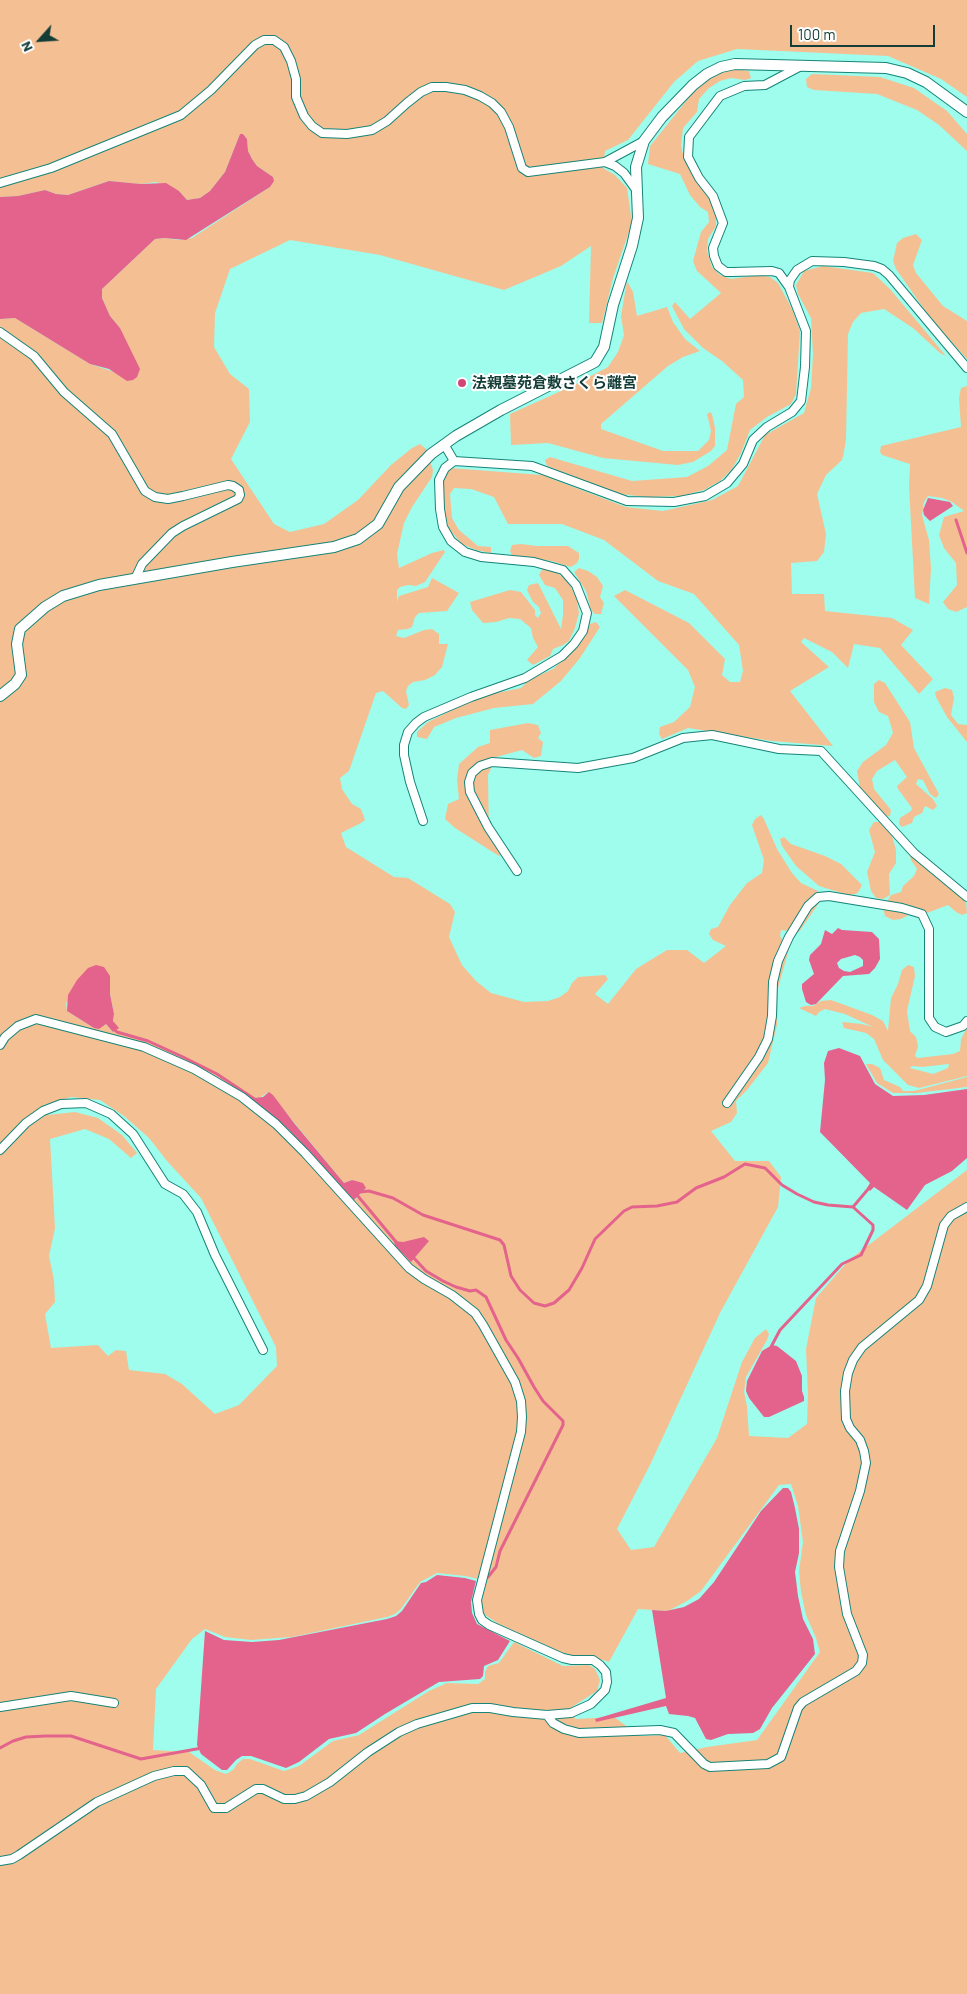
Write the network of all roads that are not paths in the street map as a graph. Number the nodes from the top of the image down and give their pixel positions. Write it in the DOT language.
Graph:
graph roads {
  1 [pos="805,64"];
  2 [pos="967,112"];
  3 [pos="644,141"];
  4 [pos="605,162"];
  5 [pos="0,183"];
  6 [pos="637,191"];
  7 [pos="789,287"];
  8 [pos="0,332"];
  9 [pos="967,368"];
  10 [pos="444,444"];
  11 [pos="454,461"];
  12 [pos="135,579"];
  13 [pos="0,696"];
  14 [pos="423,821"];
  15 [pos="517,871"];
  16 [pos="967,897"];
  17 [pos="967,1022"];
  18 [pos="0,1045"];
  19 [pos="727,1103"];
  20 [pos="0,1150"];
  21 [pos="967,1207"];
  22 [pos="262,1350"];
  23 [pos="114,1703"];
  24 [pos="0,1707"];
  25 [pos="547,1715"];
  26 [pos="0,1860"];
  1 -- 2 [label="street"];
  1 -- 3 [label="street"];
  1 -- 7 [label="street"];
  3 -- 4 [label="street"];
  3 -- 6 [label="street"];
  4 -- 5 [label="street"];
  4 -- 6 [label="street"];
  6 -- 10 [label="street"];
  7 -- 9 [label="street"];
  7 -- 11 [label="street"];
  8 -- 12 [label="street"];
  10 -- 11 [label="street"];
  10 -- 12 [label="street"];
  11 -- 14 [label="street"];
  12 -- 13 [label="street"];
  15 -- 16 [label="street"];
  17 -- 19 [label="street"];
  18 -- 25 [label="street"];
  20 -- 22 [label="street"];
  21 -- 25 [label="street"];
  23 -- 24 [label="street"];
  25 -- 26 [label="street"];
}
